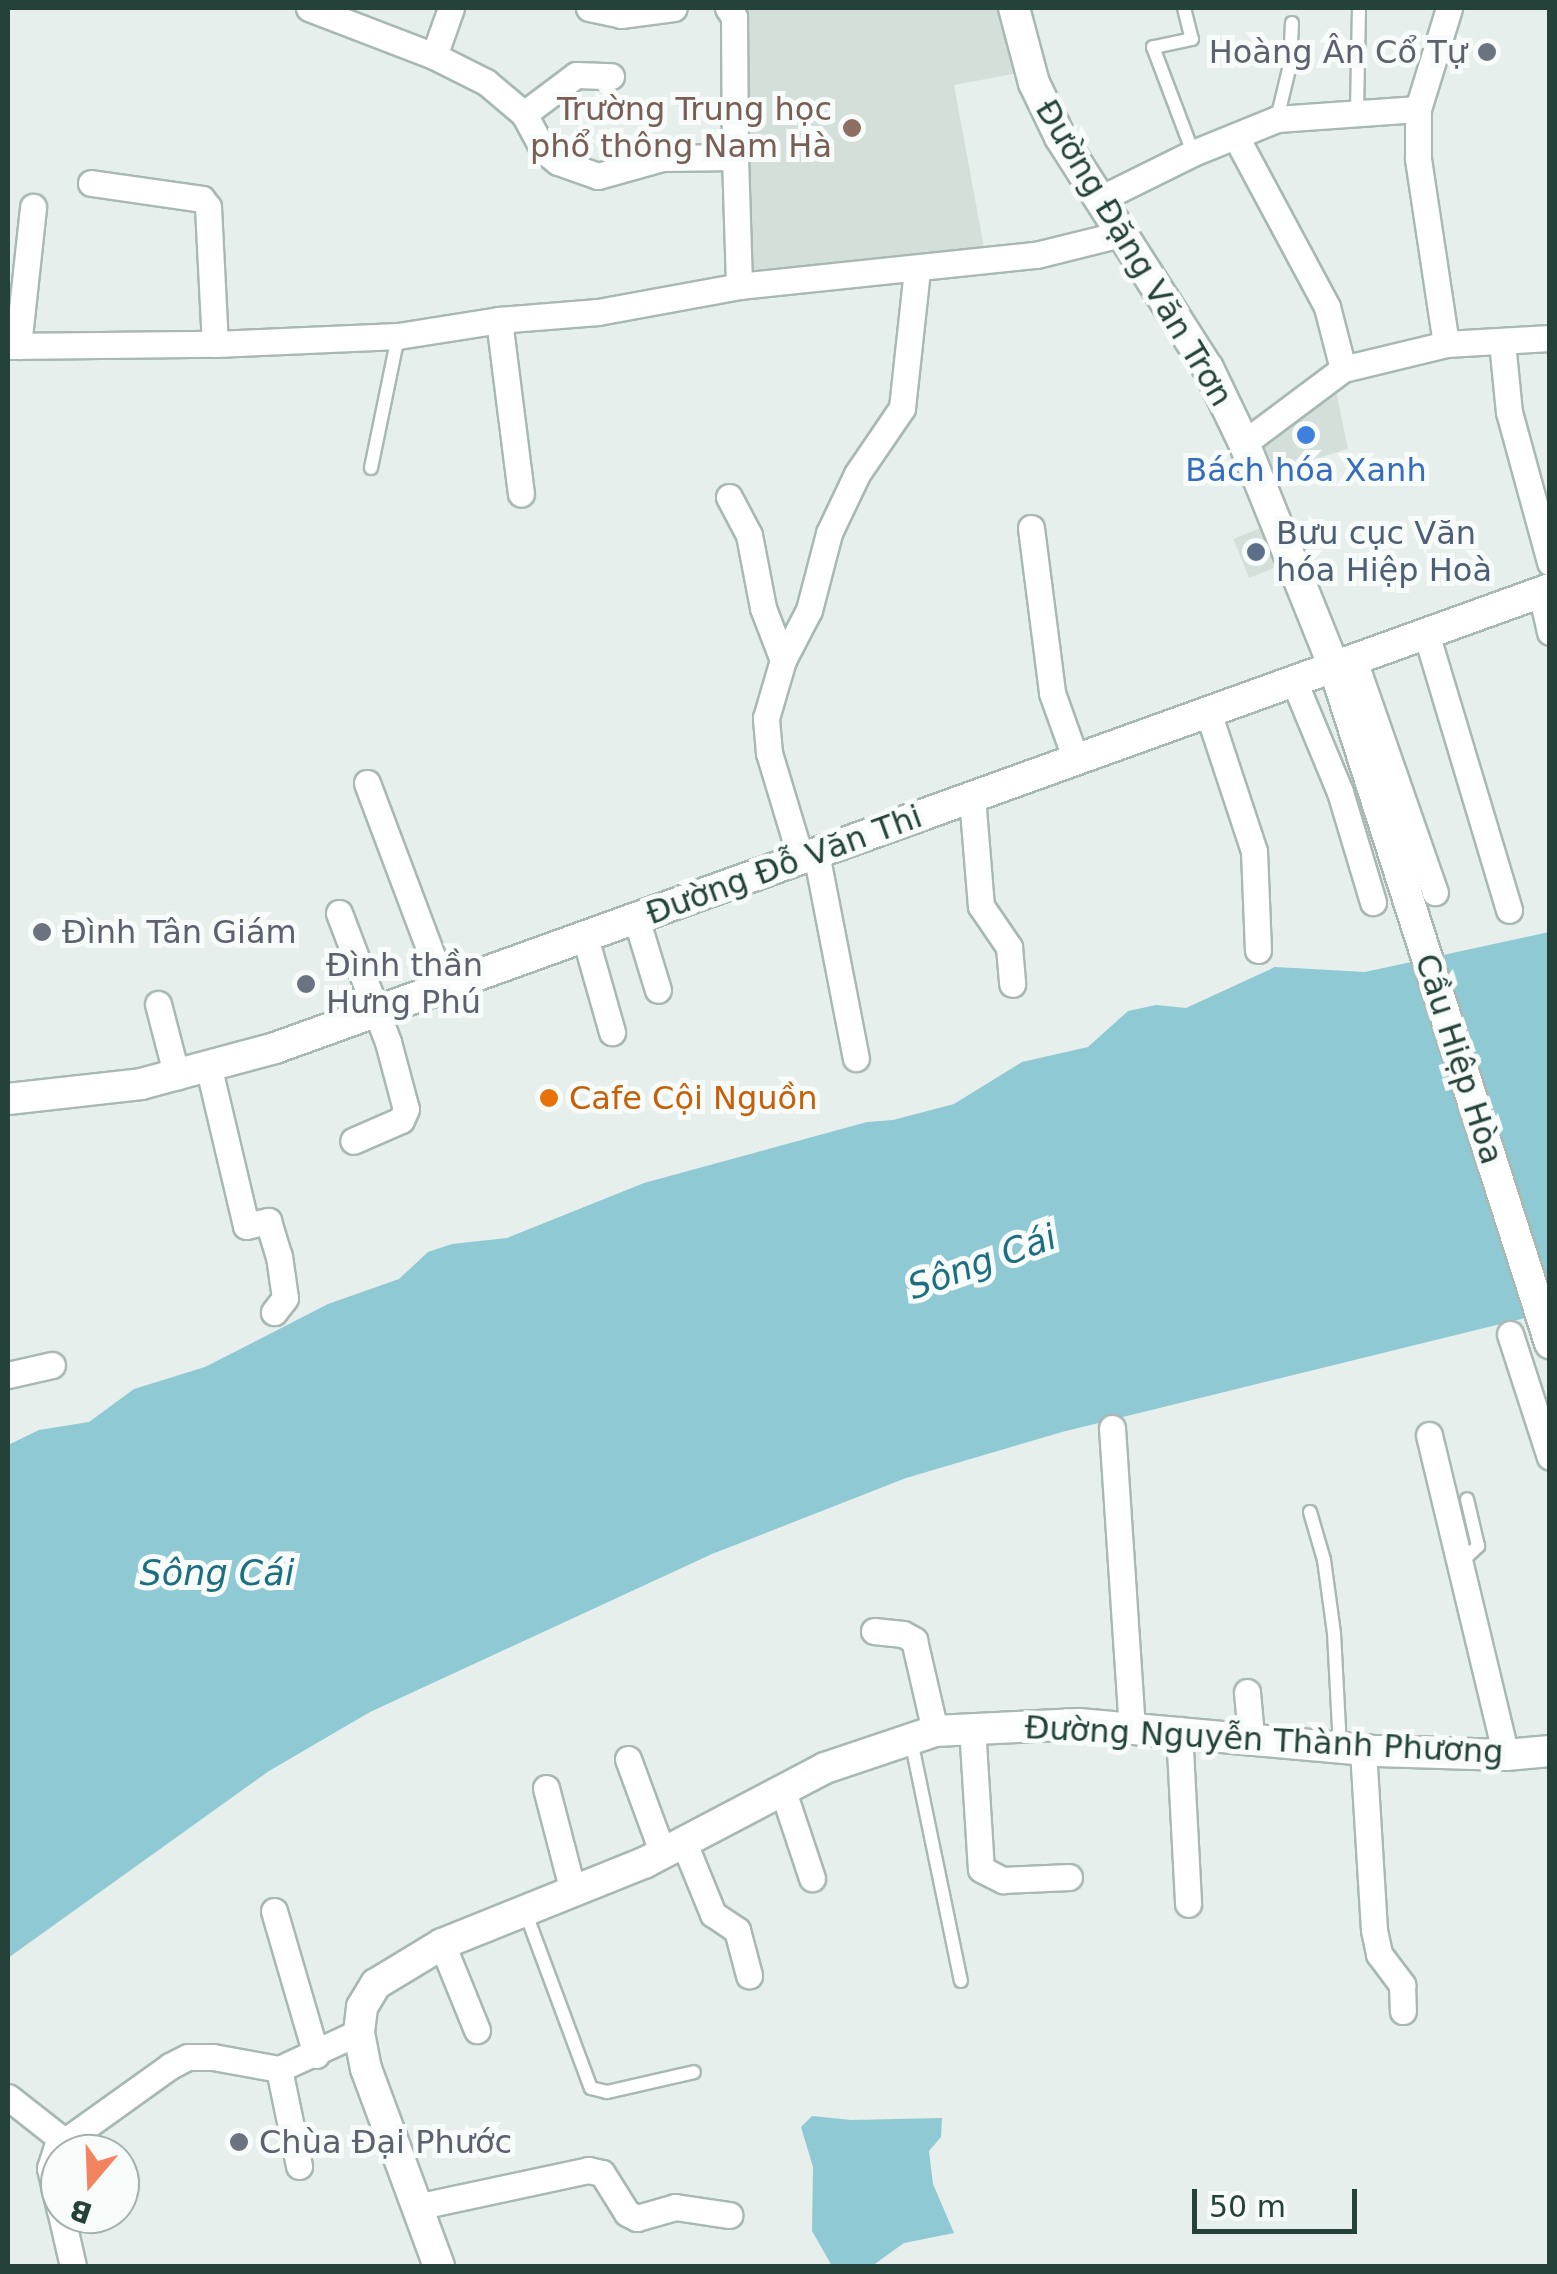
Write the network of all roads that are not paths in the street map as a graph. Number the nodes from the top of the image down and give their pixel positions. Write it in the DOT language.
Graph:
graph roads {
  1 [pos="308,8"];
  2 [pos="451,8"];
  3 [pos="589,8"];
  4 [pos="674,8"];
  5 [pos="728,8"];
  6 [pos="1014,8"];
  7 [pos="1184,8"];
  8 [pos="1359,8"];
  9 [pos="1449,8"];
  10 [pos="1292,22"];
  11 [pos="434,56"];
  12 [pos="612,76"];
  13 [pos="1418,109"];
  14 [pos="1357,111"];
  15 [pos="524,114"];
  16 [pos="1277,119"];
  17 [pos="1236,137"];
  18 [pos="1193,153"];
  19 [pos="735,158"];
  20 [pos="91,183"];
  21 [pos="1102,198"];
  22 [pos="33,207"];
  23 [pos="1125,233"];
  24 [pos="917,270"];
  25 [pos="739,286"];
  26 [pos="499,320"];
  27 [pos="398,336"];
  28 [pos="1550,338"];
  29 [pos="1502,342"];
  30 [pos="216,344"];
  31 [pos="1446,344"];
  32 [pos="13,346"];
  33 [pos="1344,369"];
  34 [pos="1244,443"];
  35 [pos="371,468"];
  36 [pos="522,494"];
  37 [pos="730,496"];
  38 [pos="1030,528"];
  39 [pos="1550,562"];
  40 [pos="1545,591"];
  41 [pos="1550,632"];
  42 [pos="1426,633"];
  43 [pos="783,660"];
  44 [pos="1344,663"];
  45 [pos="1294,681"];
  46 [pos="1208,712"];
  47 [pos="1076,760"];
  48 [pos="1370,776"];
  49 [pos="367,783"];
  50 [pos="972,797"];
  51 [pos="809,856"];
  52 [pos="1435,892"];
  53 [pos="1373,902"];
  54 [pos="1509,910"];
  55 [pos="339,913"];
  56 [pos="636,918"];
  57 [pos="585,937"];
  58 [pos="1258,950"];
  59 [pos="1012,984"];
  60 [pos="444,988"];
  61 [pos="658,990"];
  62 [pos="158,1004"];
  63 [pos="375,1012"];
  64 [pos="612,1032"];
  65 [pos="856,1058"];
  66 [pos="208,1069"];
  67 [pos="177,1077"];
  68 [pos="8,1099"];
  69 [pos="353,1141"];
  70 [pos="274,1312"];
  71 [pos="1510,1334"];
  72 [pos="1550,1342"];
  73 [pos="52,1365"];
  74 [pos="8,1376"];
  75 [pos="1112,1428"];
  76 [pos="1429,1435"];
  77 [pos="1550,1457"];
  78 [pos="1467,1499"];
  79 [pos="1310,1512"];
  80 [pos="1460,1563"];
  81 [pos="874,1631"];
  82 [pos="1246,1692"];
  83 [pos="1132,1726"];
  84 [pos="972,1727"];
  85 [pos="1180,1730"];
  86 [pos="923,1734"];
  87 [pos="1251,1736"];
  88 [pos="1351,1748"];
  89 [pos="1550,1751"];
  90 [pos="1506,1756"];
  91 [pos="628,1759"];
  92 [pos="546,1788"];
  93 [pos="784,1791"];
  94 [pos="674,1848"];
  95 [pos="1069,1876"];
  96 [pos="812,1878"];
  97 [pos="574,1892"];
  98 [pos="1188,1904"];
  99 [pos="525,1910"];
  100 [pos="274,1911"];
  101 [pos="442,1944"];
  102 [pos="748,1975"];
  103 [pos="961,1981"];
  104 [pos="1403,2011"];
  105 [pos="477,2030"];
  106 [pos="359,2032"];
  107 [pos="316,2055"];
  108 [pos="279,2069"];
  109 [pos="694,2072"];
  110 [pos="8,2097"];
  111 [pos="55,2134"];
  112 [pos="74,2134"];
  113 [pos="298,2166"];
  114 [pos="416,2207"];
  115 [pos="729,2215"];
  116 [pos="65,2234"];
  117 [pos="73,2266"];
  118 [pos="439,2266"];
  1 -- 11 [label="street"];
  2 -- 11 [label="street"];
  3 -- 4 [label="street"];
  5 -- 19 [label="street"];
  6 -- 21 [label="main road, Đường Đặng Văn Trơn"];
  7 -- 18 [label="lane"];
  8 -- 14 [label="lane"];
  9 -- 13 [label="street"];
  10 -- 16 [label="lane"];
  11 -- 15 [label="street"];
  12 -- 15 [label="street"];
  13 -- 14 [label="street"];
  13 -- 31 [label="street"];
  14 -- 16 [label="street"];
  15 -- 19 [label="street"];
  16 -- 17 [label="street"];
  17 -- 18 [label="street"];
  17 -- 33 [label="street"];
  18 -- 21 [label="street"];
  19 -- 25 [label="street"];
  20 -- 30 [label="street"];
  21 -- 23 [label="main road, Đường Đặng Văn Trơn"];
  22 -- 32 [label="street"];
  23 -- 24 [label="street"];
  23 -- 34 [label="main road, Đường Đặng Văn Trơn"];
  24 -- 25 [label="street"];
  24 -- 43 [label="street"];
  25 -- 26 [label="street"];
  26 -- 27 [label="street"];
  26 -- 36 [label="street"];
  27 -- 30 [label="street"];
  27 -- 35 [label="lane"];
  28 -- 29 [label="street"];
  29 -- 31 [label="street"];
  29 -- 39 [label="street"];
  30 -- 32 [label="street"];
  31 -- 33 [label="street"];
  33 -- 34 [label="street"];
  34 -- 44 [label="main road, Đường Đặng Văn Trơn"];
  37 -- 43 [label="street"];
  38 -- 47 [label="street"];
  40 -- 41 [label="street"];
  40 -- 42 [label="main road, Đường Đỗ Văn Thi"];
  42 -- 44 [label="main road, Đường Đỗ Văn Thi"];
  42 -- 54 [label="street"];
  43 -- 51 [label="street"];
  44 -- 45 [label="main road, Đường Đỗ Văn Thi"];
  44 -- 48 [label="main road, Đường Đặng Văn Trơn"];
  44 -- 52 [label="street"];
  45 -- 46 [label="main road, Đường Đỗ Văn Thi"];
  45 -- 53 [label="street"];
  46 -- 47 [label="main road, Đường Đỗ Văn Thi"];
  46 -- 58 [label="street"];
  47 -- 50 [label="main road, Đường Đỗ Văn Thi"];
  48 -- 72 [label="main road, Cầu Hiệp Hòa"];
  49 -- 60 [label="street"];
  50 -- 51 [label="main road, Đường Đỗ Văn Thi"];
  50 -- 59 [label="street"];
  51 -- 56 [label="main road, Đường Đỗ Văn Thi"];
  51 -- 65 [label="street"];
  55 -- 63 [label="street"];
  56 -- 57 [label="main road, Đường Đỗ Văn Thi"];
  56 -- 61 [label="street"];
  57 -- 60 [label="main road, Đường Đỗ Văn Thi"];
  57 -- 64 [label="street"];
  60 -- 63 [label="main road, Đường Đỗ Văn Thi"];
  62 -- 67 [label="street"];
  63 -- 66 [label="main road, Đường Đỗ Văn Thi"];
  63 -- 69 [label="street"];
  66 -- 67 [label="main road, Đường Đỗ Văn Thi"];
  66 -- 70 [label="street"];
  67 -- 68 [label="main road, Đường Đỗ Văn Thi"];
  71 -- 77 [label="street"];
  73 -- 74 [label="street"];
  75 -- 83 [label="street"];
  76 -- 80 [label="street"];
  78 -- 80 [label="lane"];
  79 -- 88 [label="lane"];
  80 -- 90 [label="street"];
  81 -- 86 [label="street"];
  82 -- 87 [label="street"];
  83 -- 84 [label="main road, Đường Nguyễn Thành Phương"];
  83 -- 85 [label="main road, Đường Nguyễn Thành Phương"];
  84 -- 86 [label="main road, Đường Nguyễn Thành Phương"];
  84 -- 95 [label="street"];
  85 -- 87 [label="main road, Đường Nguyễn Thành Phương"];
  85 -- 98 [label="street"];
  86 -- 93 [label="main road, Đường Nguyễn Thành Phương"];
  86 -- 103 [label="lane"];
  87 -- 88 [label="main road, Đường Nguyễn Thành Phương"];
  88 -- 90 [label="main road, Đường Nguyễn Thành Phương"];
  88 -- 104 [label="street"];
  89 -- 90 [label="main road, Đường Nguyễn Thành Phương"];
  91 -- 94 [label="street"];
  92 -- 97 [label="street"];
  93 -- 94 [label="main road, Đường Nguyễn Thành Phương"];
  93 -- 96 [label="street"];
  94 -- 97 [label="main road, Đường Nguyễn Thành Phương"];
  94 -- 102 [label="street"];
  97 -- 99 [label="main road, Đường Nguyễn Thành Phương"];
  99 -- 101 [label="main road, Đường Nguyễn Thành Phương"];
  99 -- 109 [label="lane"];
  100 -- 107 [label="street"];
  101 -- 105 [label="street"];
  101 -- 106 [label="main road, Đường Nguyễn Thành Phương"];
  106 -- 107 [label="street"];
  106 -- 114 [label="main road"];
  107 -- 108 [label="street"];
  108 -- 112 [label="street"];
  108 -- 113 [label="street"];
  110 -- 111 [label="street"];
  114 -- 115 [label="street"];
  114 -- 118 [label="main road"];
  116 -- 117 [label="street"];
}
